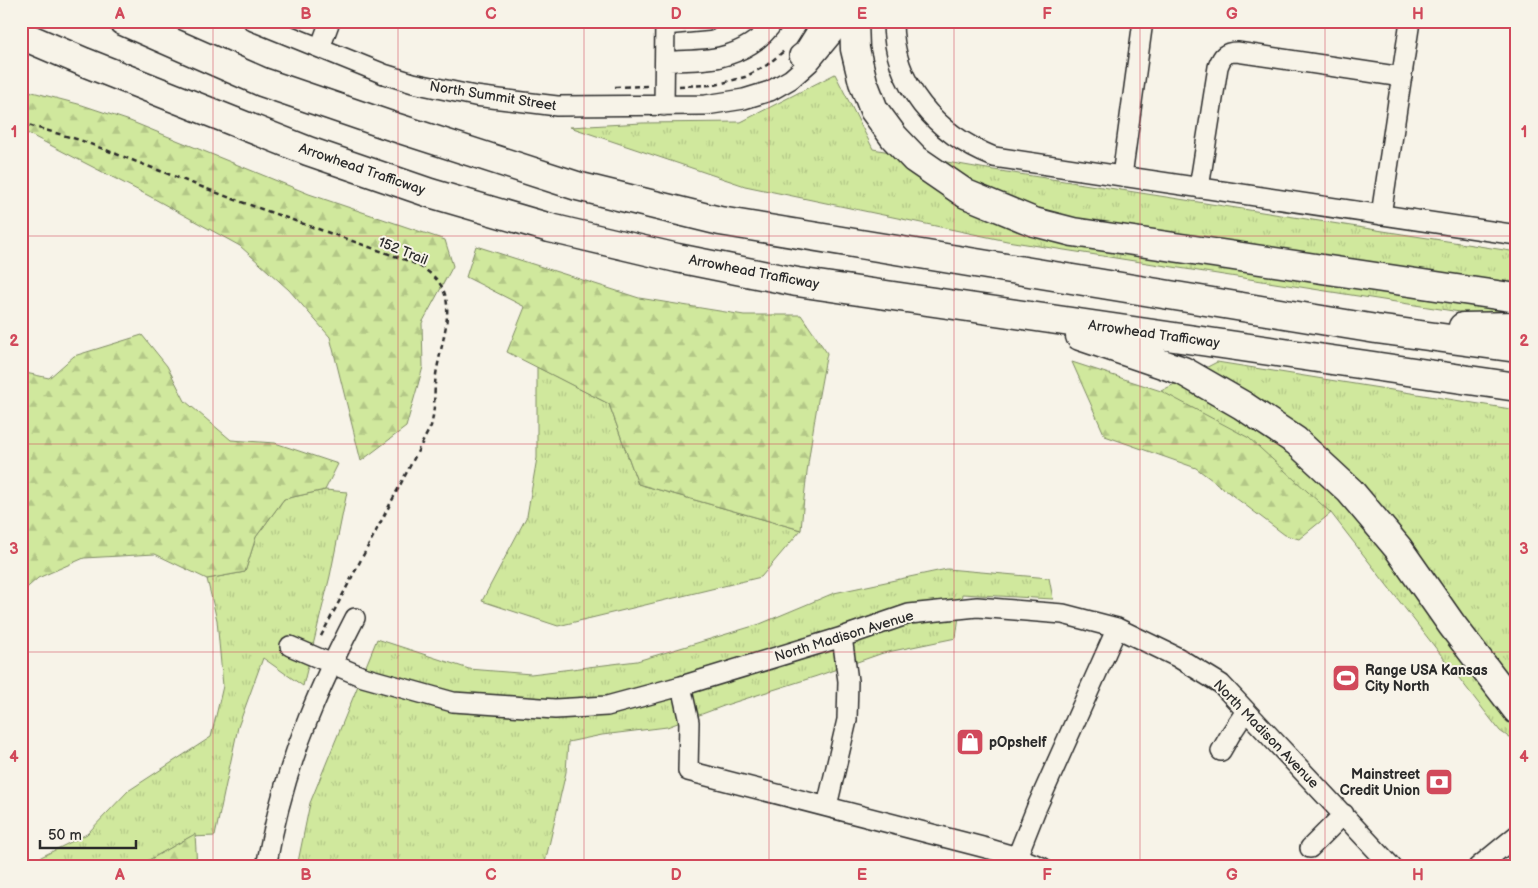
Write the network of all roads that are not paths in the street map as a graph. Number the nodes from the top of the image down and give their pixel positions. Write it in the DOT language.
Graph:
graph roads {
  1 [pos="123,21"];
  2 [pos="253,21"];
  3 [pos="330,21"];
  4 [pos="708,21"];
  5 [pos="774,21"];
  6 [pos="823,21"];
  7 [pos="840,21"];
  8 [pos="854,21"];
  9 [pos="894,21"];
  10 [pos="1143,21"];
  11 [pos="1410,21"];
  12 [pos="665,23"];
  13 [pos="21,34"];
  14 [pos="320,48"];
  15 [pos="21,57"];
  16 [pos="84,62"];
  17 [pos="665,62"];
  18 [pos="1402,77"];
  19 [pos="744,99"];
  20 [pos="664,106"];
  21 [pos="1122,176"];
  22 [pos="1199,188"];
  23 [pos="1381,215"];
  24 [pos="1517,235"];
  25 [pos="1517,298"];
  26 [pos="1017,314"];
  27 [pos="1517,326"];
  28 [pos="1376,328"];
  29 [pos="1517,348"];
  30 [pos="1517,388"];
  31 [pos="355,618"];
  32 [pos="1116,628"];
  33 [pos="842,636"];
  34 [pos="290,646"];
  35 [pos="332,664"];
  36 [pos="681,686"];
  37 [pos="1517,710"];
  38 [pos="1246,711"];
  39 [pos="1221,752"];
  40 [pos="827,806"];
  41 [pos="1344,814"];
  42 [pos="1517,835"];
  43 [pos="1310,848"];
  44 [pos="1015,862"];
  45 [pos="266,867"];
  46 [pos="1042,867"];
  47 [pos="1392,867"];
  48 [pos="1478,867"];
  1 -- 28 [label="highway"];
  2 -- 14 [label="street, North Summit Street"];
  3 -- 14 [label="street"];
  4 -- 12 [label="street"];
  5 -- 17 [label="street"];
  6 -- 19 [label="street, North Summit Street"];
  7 -- 19 [label="street, North Summit Street"];
  8 -- 25 [label="highway"];
  9 -- 21 [label="street"];
  10 -- 21 [label="street"];
  11 -- 18 [label="street"];
  12 -- 17 [label="street"];
  13 -- 16 [label="highway, Arrowhead Trafficway"];
  14 -- 20 [label="street, North Summit Street"];
  15 -- 16 [label="highway"];
  16 -- 26 [label="highway, Arrowhead Trafficway"];
  17 -- 20 [label="street"];
  18 -- 22 [label="street"];
  18 -- 23 [label="street"];
  19 -- 20 [label="street, North Summit Street"];
  21 -- 22 [label="street"];
  22 -- 23 [label="street"];
  23 -- 24 [label="street"];
  26 -- 30 [label="highway, Arrowhead Trafficway"];
  26 -- 37 [label="highway"];
  27 -- 28 [label="highway"];
  28 -- 29 [label="highway"];
  31 -- 35 [label="street"];
  32 -- 33 [label="street, North Madison Avenue"];
  32 -- 38 [label="street, North Madison Avenue"];
  32 -- 44 [label="street"];
  33 -- 36 [label="street, North Madison Avenue"];
  33 -- 40 [label="street"];
  34 -- 35 [label="street, North Madison Avenue"];
  35 -- 36 [label="street, North Madison Avenue"];
  35 -- 45 [label="street"];
  36 -- 40 [label="street"];
  38 -- 39 [label="street"];
  38 -- 41 [label="street, North Madison Avenue"];
  40 -- 44 [label="street"];
  41 -- 43 [label="street"];
  41 -- 47 [label="street, North Madison Avenue"];
  42 -- 48 [label="street"];
  44 -- 46 [label="street"];
}
